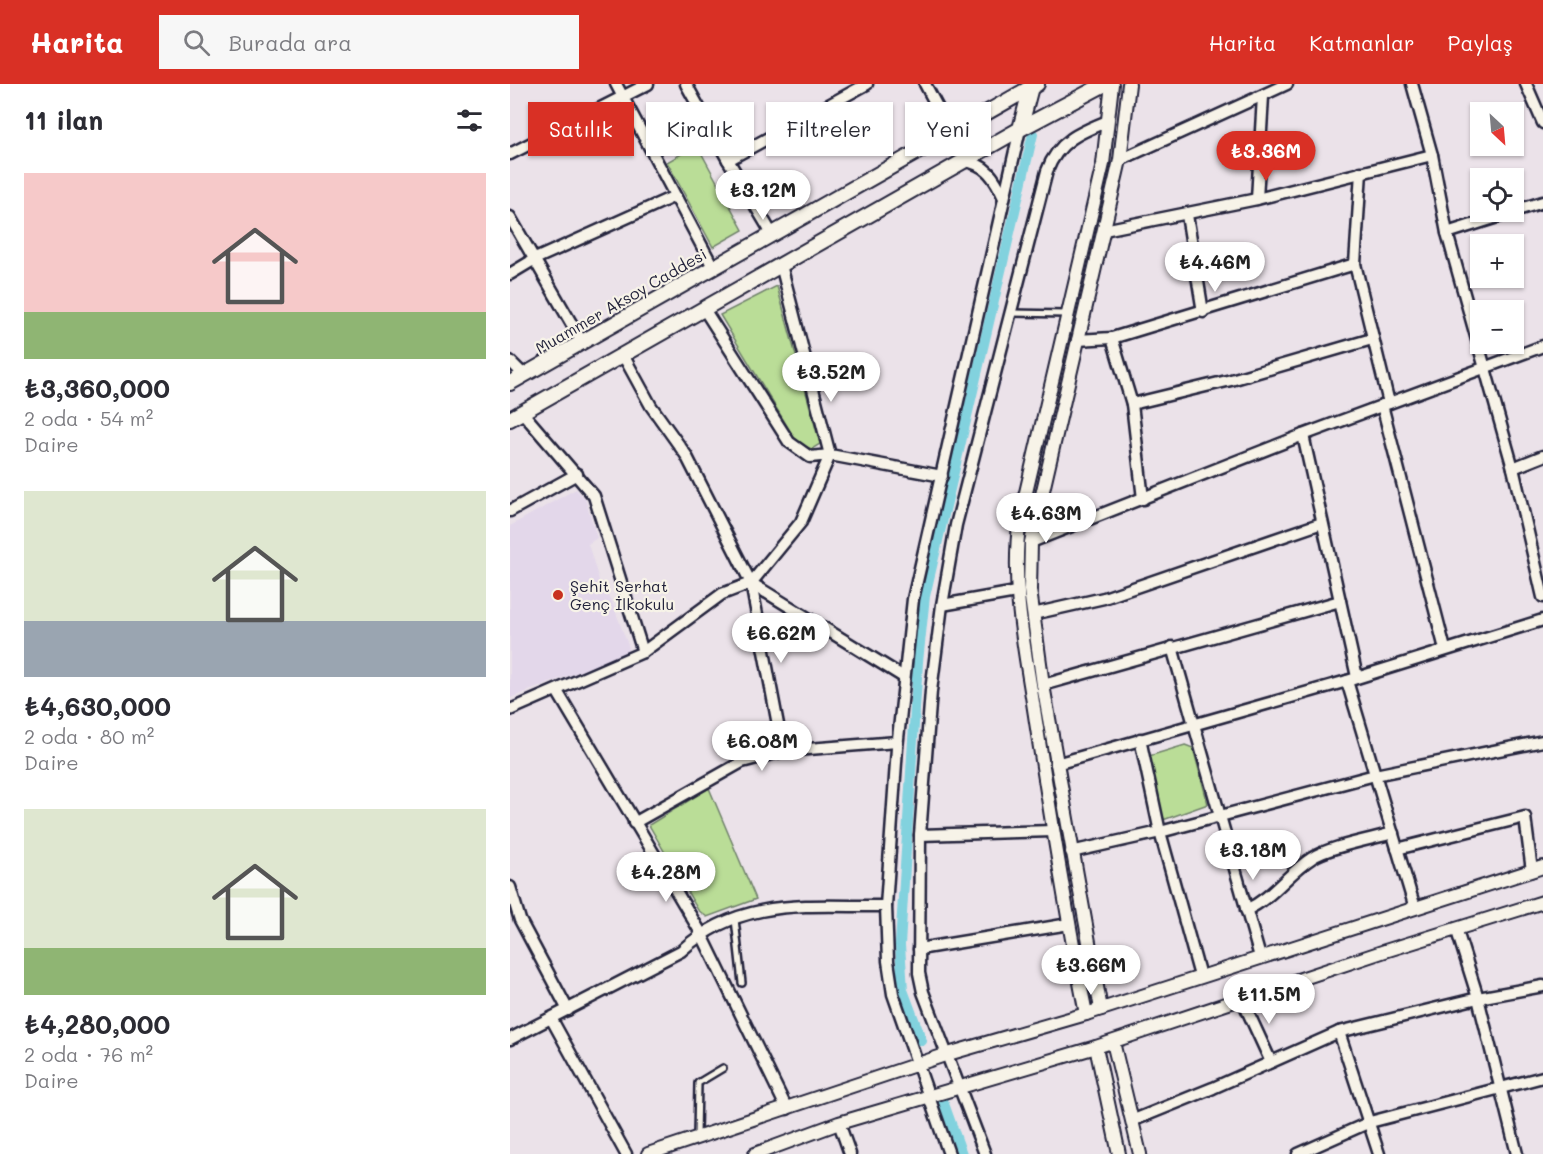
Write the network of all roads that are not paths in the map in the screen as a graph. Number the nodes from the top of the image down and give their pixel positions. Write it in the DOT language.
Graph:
graph roads {
  1 [pos="616,84"];
  2 [pos="648,84"];
  3 [pos="686,84"];
  4 [pos="867,84"];
  5 [pos="925,84"];
  6 [pos="1105,84"];
  7 [pos="1112,84"];
  8 [pos="1130,84"];
  9 [pos="1287,84"];
  10 [pos="1412,84"];
  11 [pos="1526,84"];
  12 [pos="1033,85"];
  13 [pos="1263,96"];
  14 [pos="624,99"];
  15 [pos="935,102"];
  16 [pos="991,110"];
  17 [pos="1108,122"];
  18 [pos="1543,123"];
  19 [pos="1020,129"];
  20 [pos="510,153"];
  21 [pos="1432,155"];
  22 [pos="910,156"];
  23 [pos="728,160"];
  24 [pos="1120,160"];
  25 [pos="963,161"];
  26 [pos="1361,172"];
  27 [pos="675,195"];
  28 [pos="1004,198"];
  29 [pos="1257,199"];
  30 [pos="1543,202"];
  31 [pos="1524,208"];
  32 [pos="1187,215"];
  33 [pos="510,217"];
  34 [pos="1480,222"];
  35 [pos="1104,230"];
  36 [pos="1447,233"];
  37 [pos="772,234"];
  38 [pos="535,260"];
  39 [pos="1355,264"];
  40 [pos="781,265"];
  41 [pos="714,267"];
  42 [pos="510,274"];
  43 [pos="704,309"];
  44 [pos="1203,312"];
  45 [pos="1012,313"];
  46 [pos="1068,315"];
  47 [pos="1112,338"];
  48 [pos="1372,339"];
  49 [pos="1077,340"];
  50 [pos="582,342"];
  51 [pos="1543,346"];
  52 [pos="623,355"];
  53 [pos="510,362"];
  54 [pos="1484,367"];
  55 [pos="524,375"];
  56 [pos="510,383"];
  57 [pos="1132,404"];
  58 [pos="1385,404"];
  59 [pos="516,416"];
  60 [pos="1303,435"];
  61 [pos="830,455"];
  62 [pos="1543,456"];
  63 [pos="1513,468"];
  64 [pos="576,474"];
  65 [pos="942,476"];
  66 [pos="1143,499"];
  67 [pos="510,511"];
  68 [pos="1322,523"];
  69 [pos="1031,542"];
  70 [pos="751,583"];
  71 [pos="1542,591"];
  72 [pos="1016,592"];
  73 [pos="1340,601"];
  74 [pos="942,605"];
  75 [pos="1034,614"];
  76 [pos="1543,621"];
  77 [pos="1172,647"];
  78 [pos="1445,649"];
  79 [pos="643,652"];
  80 [pos="902,676"];
  81 [pos="1352,679"];
  82 [pos="1043,685"];
  83 [pos="557,691"];
  84 [pos="510,710"];
  85 [pos="1193,724"];
  86 [pos="1140,739"];
  87 [pos="1543,741"];
  88 [pos="897,742"];
  89 [pos="783,752"];
  90 [pos="1056,764"];
  91 [pos="1375,775"];
  92 [pos="1219,814"];
  93 [pos="634,823"];
  94 [pos="1053,831"];
  95 [pos="1160,832"];
  96 [pos="1392,833"];
  97 [pos="920,835"];
  98 [pos="1397,849"];
  99 [pos="1071,852"];
  100 [pos="1538,869"];
  101 [pos="510,887"];
  102 [pos="1543,902"];
  103 [pos="886,906"];
  104 [pos="1415,908"];
  105 [pos="1246,910"];
  106 [pos="735,917"];
  107 [pos="1069,924"];
  108 [pos="1457,931"];
  109 [pos="700,933"];
  110 [pos="919,949"];
  111 [pos="1260,957"];
  112 [pos="1200,976"];
  113 [pos="742,983"];
  114 [pos="1543,986"];
  115 [pos="1478,998"];
  116 [pos="1242,999"];
  117 [pos="1101,1009"];
  118 [pos="568,1010"];
  119 [pos="1086,1014"];
  120 [pos="551,1018"];
  121 [pos="1339,1032"];
  122 [pos="510,1039"];
  123 [pos="1113,1042"];
  124 [pos="1096,1047"];
  125 [pos="948,1054"];
  126 [pos="1271,1062"];
  127 [pos="916,1065"];
  128 [pos="723,1068"];
  129 [pos="1543,1077"];
  130 [pos="960,1087"];
  131 [pos="1500,1090"];
  132 [pos="928,1096"];
  133 [pos="787,1109"];
  134 [pos="1134,1120"];
  135 [pos="1370,1122"];
  136 [pos="839,1123"];
  137 [pos="697,1138"];
  138 [pos="626,1154"];
  139 [pos="648,1154"];
  140 [pos="755,1154"];
  141 [pos="850,1154"];
  142 [pos="949,1154"];
  143 [pos="985,1154"];
  144 [pos="1119,1154"];
  145 [pos="1140,1154"];
  146 [pos="1298,1154"];
  147 [pos="1379,1154"];
  148 [pos="1516,1154"];
  1 -- 14 [label="street"];
  2 -- 14 [label="street"];
  3 -- 23 [label="street"];
  4 -- 23 [label="street"];
  5 -- 15 [label="street"];
  6 -- 19 [label="main road"];
  7 -- 17 [label="street"];
  8 -- 24 [label="street"];
  9 -- 13 [label="street"];
  10 -- 21 [label="street"];
  11 -- 18 [label="street"];
  12 -- 16 [label="main road, Muammer Aksoy Caddesi"];
  12 -- 19 [label="main road"];
  13 -- 24 [label="street"];
  13 -- 29 [label="street"];
  14 -- 20 [label="street"];
  14 -- 27 [label="street"];
  17 -- 45 [label="street"];
  17 -- 46 [label="street"];
  19 -- 25 [label="main road"];
  19 -- 28 [label="street"];
  21 -- 26 [label="street"];
  21 -- 36 [label="street"];
  22 -- 37 [label="main road, Muammer Aksoy Caddesi"];
  23 -- 37 [label="street"];
  24 -- 35 [label="street"];
  25 -- 28 [label="street"];
  25 -- 40 [label="main road"];
  26 -- 29 [label="street"];
  26 -- 39 [label="street"];
  27 -- 38 [label="street"];
  27 -- 41 [label="street"];
  28 -- 65 [label="street"];
  29 -- 32 [label="street"];
  30 -- 31 [label="street"];
  32 -- 35 [label="street"];
  32 -- 44 [label="street"];
  33 -- 38 [label="street"];
  34 -- 36 [label="street"];
  35 -- 49 [label="street"];
  36 -- 54 [label="street"];
  37 -- 41 [label="main road, Muammer Aksoy Caddesi"];
  38 -- 42 [label="street"];
  38 -- 50 [label="street"];
  39 -- 44 [label="street"];
  39 -- 48 [label="street"];
  40 -- 43 [label="main road"];
  40 -- 61 [label="street"];
  41 -- 50 [label="main road, Muammer Aksoy Caddesi"];
  43 -- 52 [label="main road"];
  43 -- 61 [label="street"];
  44 -- 47 [label="street"];
  45 -- 46 [label="lane"];
  45 -- 74 [label="street"];
  46 -- 72 [label="street"];
  47 -- 49 [label="street"];
  47 -- 57 [label="street"];
  48 -- 57 [label="street"];
  48 -- 58 [label="street"];
  49 -- 69 [label="street"];
  50 -- 55 [label="main road, Muammer Aksoy Caddesi"];
  51 -- 54 [label="street"];
  52 -- 59 [label="main road"];
  52 -- 70 [label="street"];
  53 -- 55 [label="street"];
  54 -- 58 [label="street"];
  54 -- 63 [label="street"];
  55 -- 56 [label="main road, Muammer Aksoy Caddesi"];
  57 -- 66 [label="street"];
  58 -- 60 [label="street"];
  58 -- 78 [label="street"];
  59 -- 64 [label="street"];
  60 -- 66 [label="street"];
  60 -- 68 [label="street"];
  61 -- 65 [label="street"];
  61 -- 70 [label="street"];
  62 -- 63 [label="street"];
  63 -- 71 [label="street"];
  64 -- 67 [label="street"];
  64 -- 79 [label="street"];
  65 -- 80 [label="street"];
  66 -- 69 [label="street"];
  68 -- 73 [label="street"];
  68 -- 75 [label="street"];
  69 -- 75 [label="street"];
  70 -- 79 [label="street"];
  70 -- 80 [label="street"];
  70 -- 89 [label="street"];
  72 -- 74 [label="street"];
  72 -- 94 [label="street"];
  73 -- 77 [label="street"];
  73 -- 81 [label="street"];
  74 -- 97 [label="street"];
  75 -- 82 [label="street"];
  76 -- 78 [label="street"];
  77 -- 82 [label="street"];
  77 -- 85 [label="street"];
  78 -- 81 [label="street"];
  79 -- 83 [label="street"];
  80 -- 88 [label="street"];
  81 -- 85 [label="street"];
  81 -- 91 [label="street"];
  82 -- 90 [label="street"];
  83 -- 84 [label="street"];
  83 -- 93 [label="street"];
  85 -- 86 [label="street"];
  85 -- 92 [label="street"];
  86 -- 90 [label="street"];
  86 -- 95 [label="street"];
  87 -- 91 [label="street"];
  88 -- 89 [label="street"];
  88 -- 103 [label="street"];
  89 -- 93 [label="street"];
  90 -- 99 [label="street"];
  91 -- 92 [label="street"];
  91 -- 96 [label="street"];
  92 -- 95 [label="street"];
  92 -- 105 [label="street"];
  93 -- 109 [label="street"];
  94 -- 97 [label="street"];
  94 -- 107 [label="street"];
  95 -- 99 [label="street"];
  95 -- 112 [label="street"];
  96 -- 98 [label="street"];
  96 -- 105 [label="street"];
  97 -- 110 [label="street"];
  98 -- 100 [label="street"];
  98 -- 104 [label="street"];
  99 -- 117 [label="street"];
  100 -- 104 [label="street"];
  101 -- 118 [label="street"];
  102 -- 108 [label="street"];
  103 -- 106 [label="street"];
  103 -- 127 [label="street"];
  104 -- 111 [label="street"];
  105 -- 111 [label="street"];
  106 -- 109 [label="street"];
  106 -- 113 [label="lane"];
  107 -- 110 [label="street"];
  107 -- 119 [label="street"];
  108 -- 115 [label="street"];
  108 -- 116 [label="street"];
  109 -- 118 [label="street"];
  109 -- 133 [label="street"];
  110 -- 125 [label="street"];
  111 -- 112 [label="street"];
  112 -- 117 [label="street"];
  114 -- 115 [label="street"];
  115 -- 121 [label="street"];
  115 -- 131 [label="street"];
  116 -- 123 [label="street"];
  116 -- 126 [label="street"];
  117 -- 119 [label="street"];
  118 -- 120 [label="street"];
  119 -- 125 [label="street"];
  120 -- 122 [label="street"];
  120 -- 138 [label="street"];
  121 -- 126 [label="street"];
  121 -- 135 [label="street"];
  123 -- 124 [label="street"];
  123 -- 134 [label="street"];
  124 -- 130 [label="street"];
  124 -- 144 [label="street"];
  125 -- 127 [label="street"];
  125 -- 130 [label="street"];
  126 -- 134 [label="street"];
  127 -- 132 [label="street"];
  127 -- 133 [label="street"];
  128 -- 137 [label="lane"];
  129 -- 131 [label="street"];
  130 -- 132 [label="street"];
  130 -- 143 [label="street"];
  131 -- 135 [label="street"];
  131 -- 148 [label="street"];
  132 -- 136 [label="street"];
  132 -- 142 [label="street"];
  133 -- 137 [label="street"];
  134 -- 145 [label="street"];
  135 -- 146 [label="street"];
  135 -- 147 [label="street"];
  136 -- 140 [label="street"];
  136 -- 141 [label="street"];
  137 -- 139 [label="street"];
}
